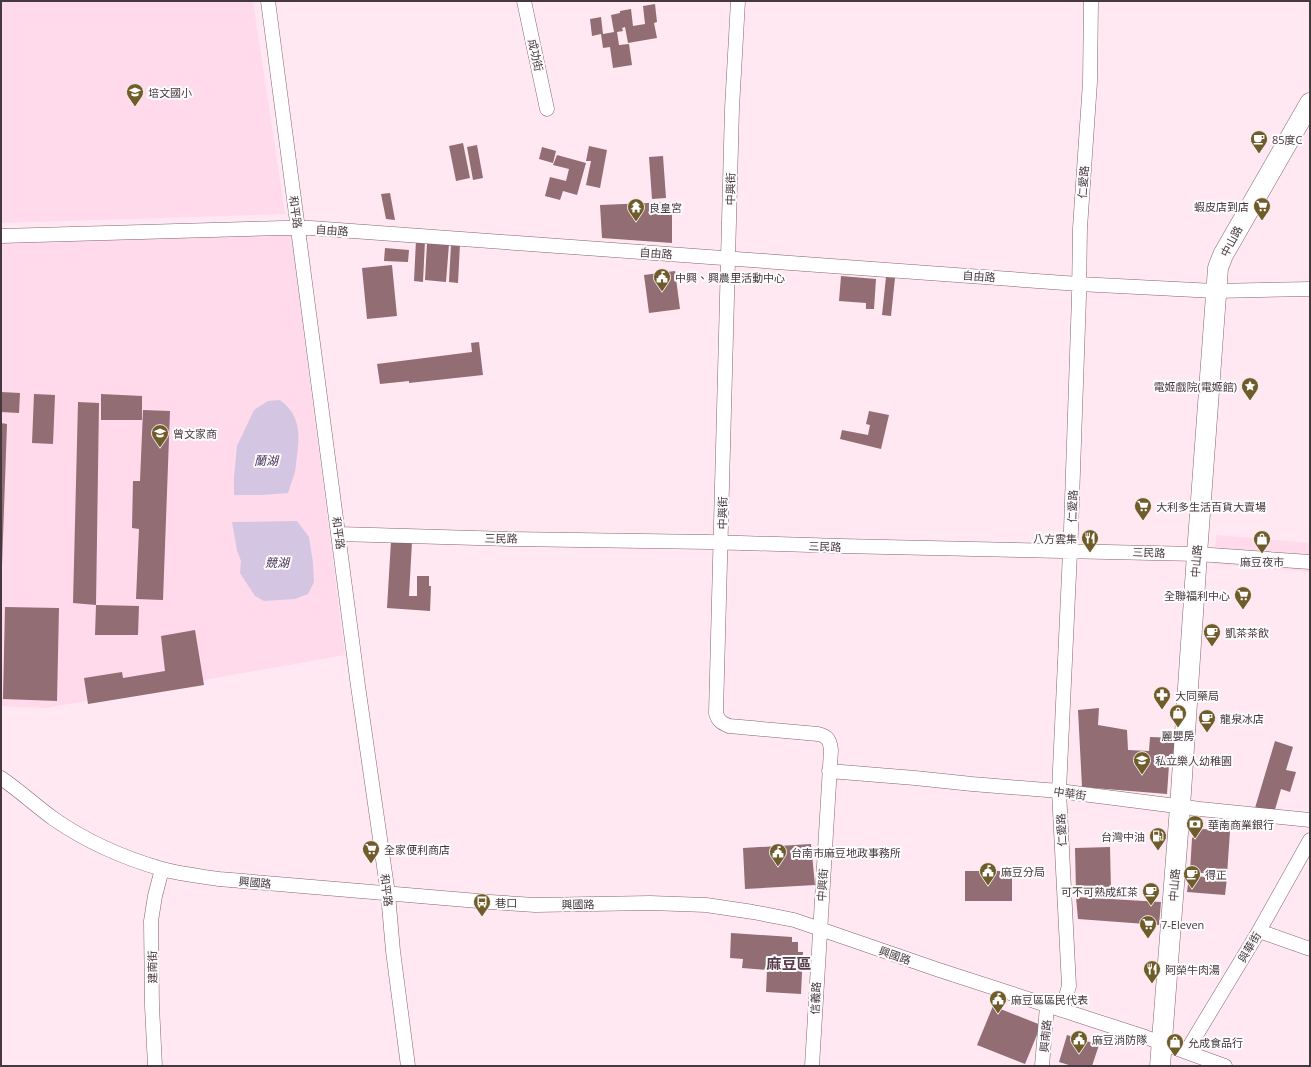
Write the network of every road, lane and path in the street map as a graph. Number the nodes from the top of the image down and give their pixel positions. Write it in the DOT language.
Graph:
graph roads {
  1 [pos="268,1"];
  2 [pos="524,1"];
  3 [pos="738,1"];
  4 [pos="1090,1"];
  5 [pos="1310,103"];
  6 [pos="547,109"];
  7 [pos="298,228"];
  8 [pos="1,236"];
  9 [pos="729,258"];
  10 [pos="1079,284"];
  11 [pos="1310,289"];
  12 [pos="1215,291"];
  13 [pos="339,534"];
  14 [pos="722,542"];
  15 [pos="1070,550"];
  16 [pos="1197,554"];
  17 [pos="1310,562"];
  18 [pos="829,771"];
  19 [pos="1,778"];
  20 [pos="1059,791"];
  21 [pos="1180,807"];
  22 [pos="1310,820"];
  23 [pos="1310,840"];
  24 [pos="162,869"];
  25 [pos="388,894"];
  26 [pos="819,929"];
  27 [pos="1259,931"];
  28 [pos="1310,949"];
  29 [pos="1047,1006"];
  30 [pos="1062,1010"];
  31 [pos="1162,1044"];
  32 [pos="1186,1052"];
  33 [pos="155,1066"];
  34 [pos="408,1066"];
  35 [pos="812,1066"];
  36 [pos="1042,1066"];
  37 [pos="1160,1066"];
  38 [pos="1225,1066"];
  1 -- 7 [label="street, 和平路"];
  2 -- 6 [label="street, 成功街"];
  3 -- 9 [label="street, 中興街"];
  4 -- 10 [label="street, 仁愛路"];
  5 -- 12 [label="main road, 中山路"];
  7 -- 8 [label="street, 自由路"];
  7 -- 9 [label="street, 自由路"];
  7 -- 13 [label="street, 和平路"];
  9 -- 10 [label="street, 自由路"];
  9 -- 14 [label="street, 中興街"];
  10 -- 12 [label="street, 自由路"];
  10 -- 15 [label="street, 仁愛路"];
  11 -- 12 [label="street, 自由路"];
  12 -- 16 [label="main road, 中山路"];
  13 -- 14 [label="street, 三民路"];
  13 -- 25 [label="street, 和平路"];
  14 -- 15 [label="street, 三民路"];
  14 -- 18 [label="street, 中興街"];
  15 -- 16 [label="street, 三民路"];
  15 -- 20 [label="street, 仁愛路"];
  16 -- 17 [label="street, 三民路"];
  16 -- 21 [label="main road, 中山路"];
  18 -- 20 [label="street, 中華街"];
  18 -- 26 [label="street, 中興街"];
  19 -- 24 [label="street, 興國路"];
  20 -- 21 [label="street, 中華街"];
  20 -- 30 [label="street, 仁愛路"];
  21 -- 22 [label="street, 中華街"];
  21 -- 31 [label="main road, 中山路"];
  23 -- 27 [label="street, 與華街"];
  24 -- 25 [label="street, 興國路"];
  24 -- 33 [label="street, 建南街"];
  25 -- 26 [label="street, 興國路"];
  25 -- 34 [label="street, 和平路"];
  26 -- 29 [label="street, 興國路"];
  26 -- 35 [label="street, 信義路"];
  27 -- 28 [label="street"];
  27 -- 32 [label="street, 與華街"];
  29 -- 30 [label="street, 興國路"];
  29 -- 36 [label="street, 興南路"];
  30 -- 31 [label="street, 興國路"];
  31 -- 32 [label="street, 興國路"];
  31 -- 37 [label="main road, 中山路"];
  32 -- 38 [label="street, 興國路"];
}
